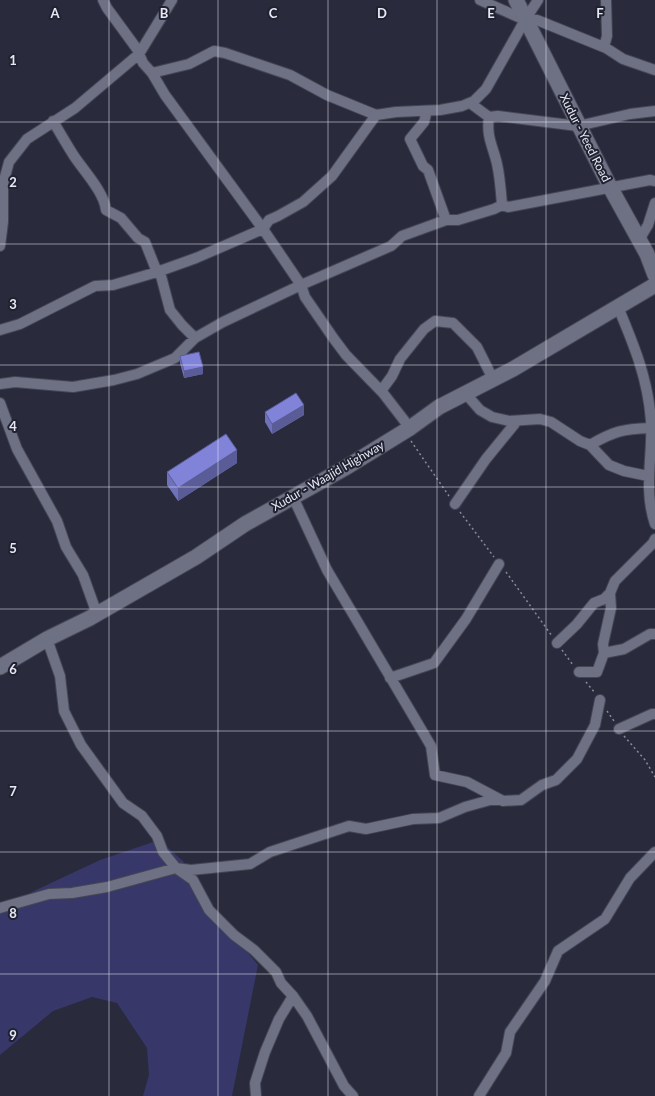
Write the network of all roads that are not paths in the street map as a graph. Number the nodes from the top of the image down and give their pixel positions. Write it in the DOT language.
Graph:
graph roads {
  1 [pos="103,0"];
  2 [pos="172,0"];
  3 [pos="480,0"];
  4 [pos="516,0"];
  5 [pos="538,0"];
  6 [pos="606,0"];
  7 [pos="525,20"];
  8 [pos="604,47"];
  9 [pos="139,54"];
  10 [pos="655,70"];
  11 [pos="152,73"];
  12 [pos="470,103"];
  13 [pos="426,111"];
  14 [pos="655,111"];
  15 [pos="376,115"];
  16 [pos="489,117"];
  17 [pos="53,121"];
  18 [pos="578,126"];
  19 [pos="655,181"];
  20 [pos="610,187"];
  21 [pos="655,203"];
  22 [pos="502,205"];
  23 [pos="446,220"];
  24 [pos="263,229"];
  25 [pos="639,240"];
  26 [pos="0,246"];
  27 [pos="157,272"];
  28 [pos="655,275"];
  29 [pos="301,285"];
  30 [pos="655,285"];
  31 [pos="618,307"];
  32 [pos="0,330"];
  33 [pos="195,338"];
  34 [pos="493,379"];
  35 [pos="0,384"];
  36 [pos="381,391"];
  37 [pos="465,393"];
  38 [pos="0,403"];
  39 [pos="517,421"];
  40 [pos="650,428"];
  41 [pos="407,429"];
  42 [pos="590,445"];
  43 [pos="648,476"];
  44 [pos="293,497"];
  45 [pos="454,504"];
  46 [pos="655,524"];
  47 [pos="655,539"];
  48 [pos="499,564"];
  49 [pos="610,593"];
  50 [pos="97,614"];
  51 [pos="655,634"];
  52 [pos="47,639"];
  53 [pos="557,643"];
  54 [pos="604,653"];
  55 [pos="0,667"];
  56 [pos="579,672"];
  57 [pos="390,678"];
  58 [pos="600,700"];
  59 [pos="655,714"];
  60 [pos="619,729"];
  61 [pos="501,800"];
  62 [pos="655,852"];
  63 [pos="176,868"];
  64 [pos="0,908"];
  65 [pos="294,996"];
  66 [pos="256,1096"];
  67 [pos="353,1096"];
  68 [pos="479,1096"];
  1 -- 9 [label="street"];
  2 -- 9 [label="street"];
  3 -- 7 [label="street"];
  4 -- 7 [label="main road, Xudur - Yeed Road"];
  5 -- 7 [label="street"];
  6 -- 8 [label="street"];
  7 -- 8 [label="street"];
  7 -- 12 [label="street"];
  7 -- 18 [label="main road, Xudur - Yeed Road"];
  8 -- 10 [label="street"];
  9 -- 11 [label="street"];
  9 -- 17 [label="street"];
  11 -- 15 [label="street"];
  11 -- 24 [label="street"];
  12 -- 13 [label="street"];
  12 -- 16 [label="street"];
  13 -- 15 [label="street"];
  13 -- 23 [label="street"];
  14 -- 18 [label="street"];
  15 -- 24 [label="street"];
  16 -- 18 [label="street"];
  16 -- 22 [label="street"];
  17 -- 26 [label="street"];
  17 -- 27 [label="street"];
  18 -- 20 [label="main road, Xudur - Yeed Road"];
  19 -- 20 [label="street"];
  20 -- 22 [label="street"];
  20 -- 25 [label="main road, Xudur - Yeed Road"];
  21 -- 25 [label="street"];
  22 -- 23 [label="street"];
  23 -- 29 [label="street"];
  24 -- 27 [label="street"];
  24 -- 29 [label="street"];
  25 -- 28 [label="main road, Xudur - Yeed Road"];
  27 -- 32 [label="street"];
  27 -- 33 [label="street"];
  29 -- 33 [label="street"];
  29 -- 36 [label="street"];
  30 -- 31 [label="main road, Xudur - Waajid Highway"];
  31 -- 34 [label="main road, Xudur - Waajid Highway"];
  31 -- 40 [label="street"];
  33 -- 35 [label="street"];
  34 -- 36 [label="street"];
  34 -- 37 [label="main road, Xudur - Waajid Highway"];
  36 -- 41 [label="street"];
  37 -- 39 [label="street"];
  37 -- 41 [label="main road, Xudur - Waajid Highway"];
  38 -- 50 [label="street"];
  39 -- 42 [label="street"];
  39 -- 45 [label="street"];
  40 -- 42 [label="street"];
  40 -- 43 [label="street"];
  41 -- 44 [label="main road, Xudur - Waajid Highway"];
  42 -- 43 [label="street"];
  43 -- 46 [label="street"];
  44 -- 50 [label="main road, Xudur - Waajid Highway"];
  44 -- 57 [label="street"];
  47 -- 49 [label="street"];
  48 -- 57 [label="street"];
  49 -- 53 [label="street"];
  49 -- 54 [label="street"];
  50 -- 52 [label="main road, Xudur - Waajid Highway"];
  51 -- 54 [label="street"];
  52 -- 55 [label="main road, Xudur - Waajid Highway"];
  52 -- 63 [label="street"];
  54 -- 56 [label="street"];
  57 -- 61 [label="street"];
  58 -- 61 [label="street"];
  59 -- 60 [label="street"];
  61 -- 63 [label="street"];
  62 -- 68 [label="street"];
  63 -- 64 [label="street"];
  63 -- 65 [label="street"];
  65 -- 66 [label="street"];
  65 -- 67 [label="street"];
}
